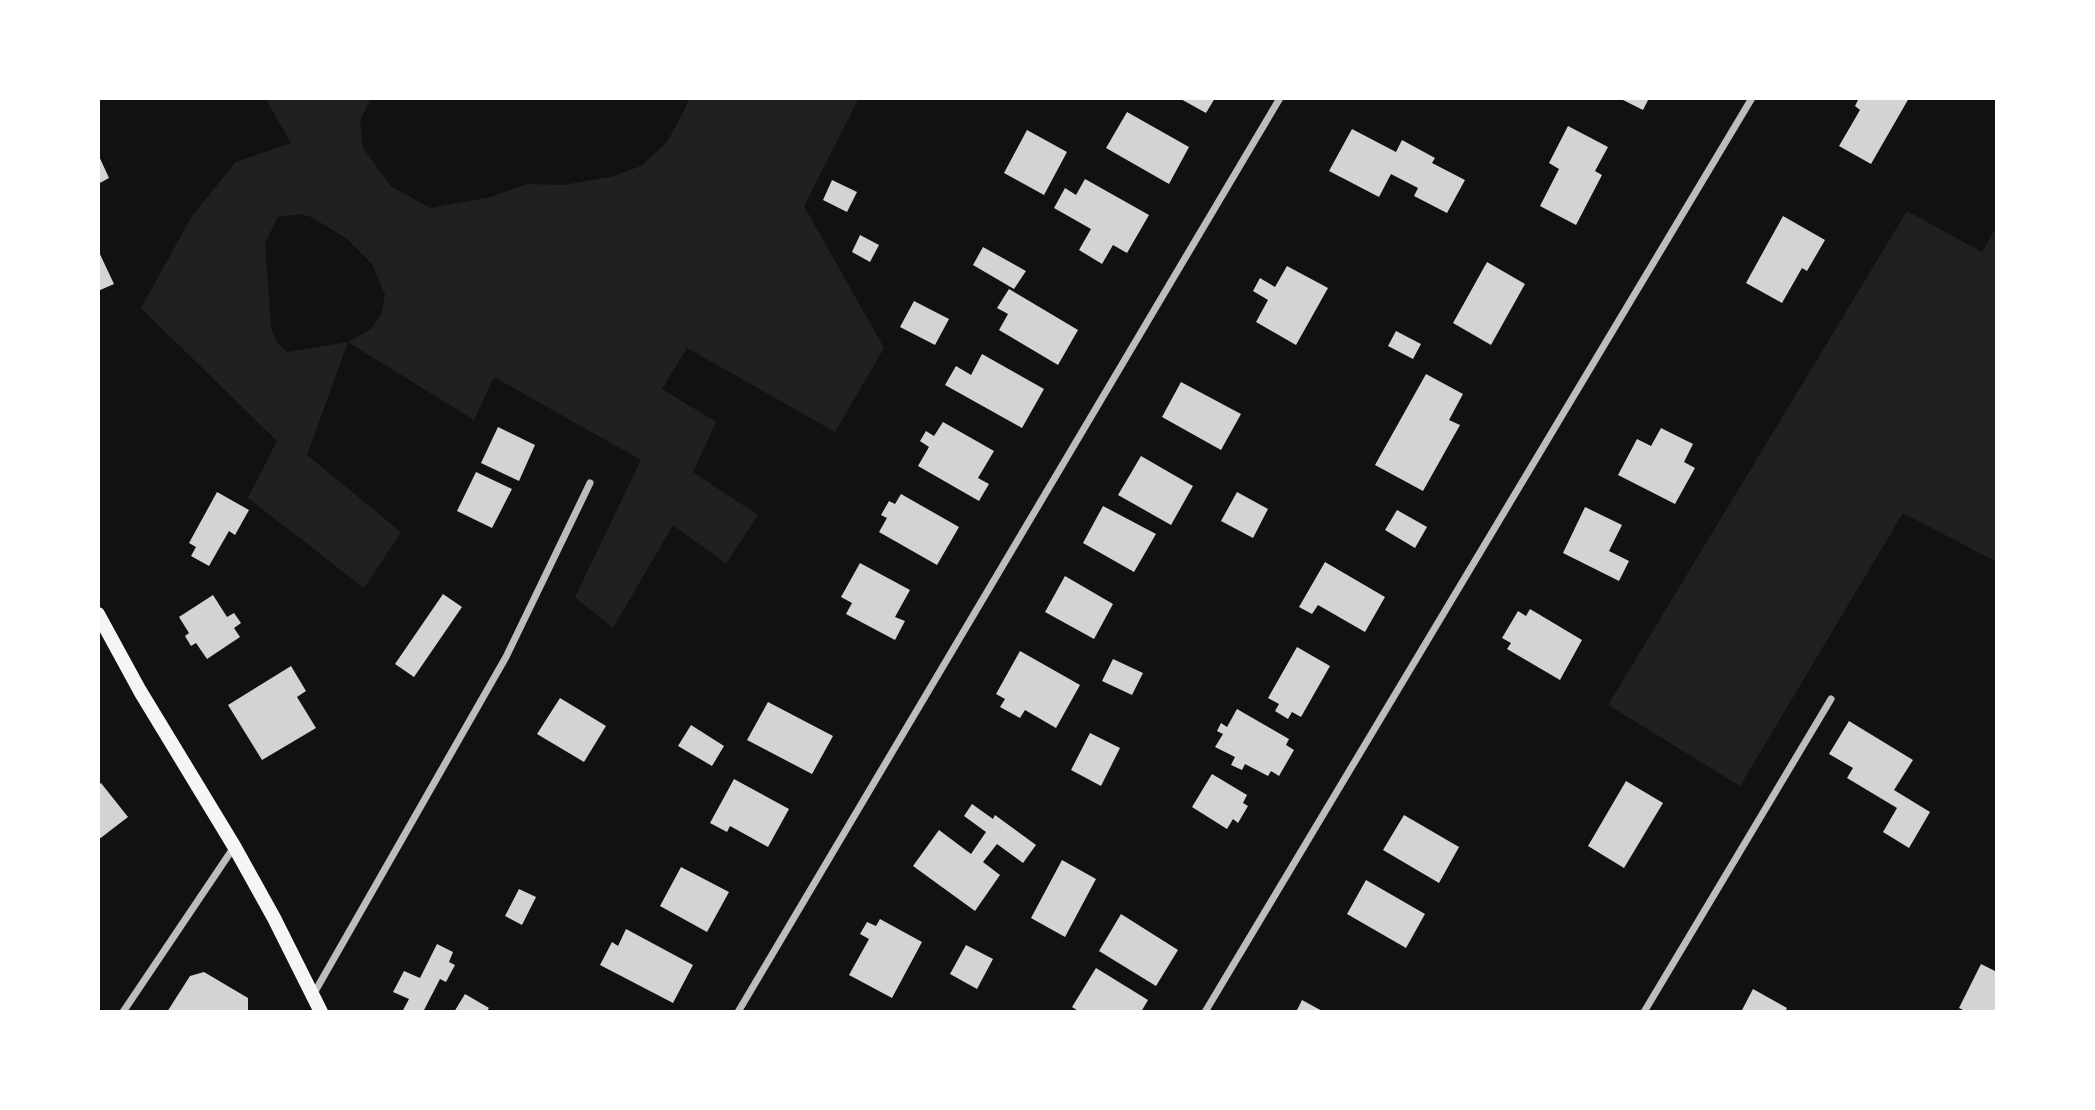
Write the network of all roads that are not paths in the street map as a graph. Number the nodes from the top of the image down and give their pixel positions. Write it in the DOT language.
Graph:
graph roads {
  1 [pos="1280,98"];
  2 [pos="1752,98"];
  3 [pos="590,483"];
  4 [pos="98,614"];
  5 [pos="1831,699"];
  6 [pos="234,846"];
  7 [pos="313,995"];
  8 [pos="123,1012"];
  9 [pos="321,1012"];
  10 [pos="738,1012"];
  11 [pos="1205,1012"];
  12 [pos="1644,1012"];
  1 -- 10 [label="street"];
  2 -- 11 [label="street"];
  3 -- 7 [label="street"];
  4 -- 6 [label="main road"];
  5 -- 12 [label="street"];
  6 -- 7 [label="main road"];
  6 -- 8 [label="street"];
  7 -- 9 [label="main road"];
}
